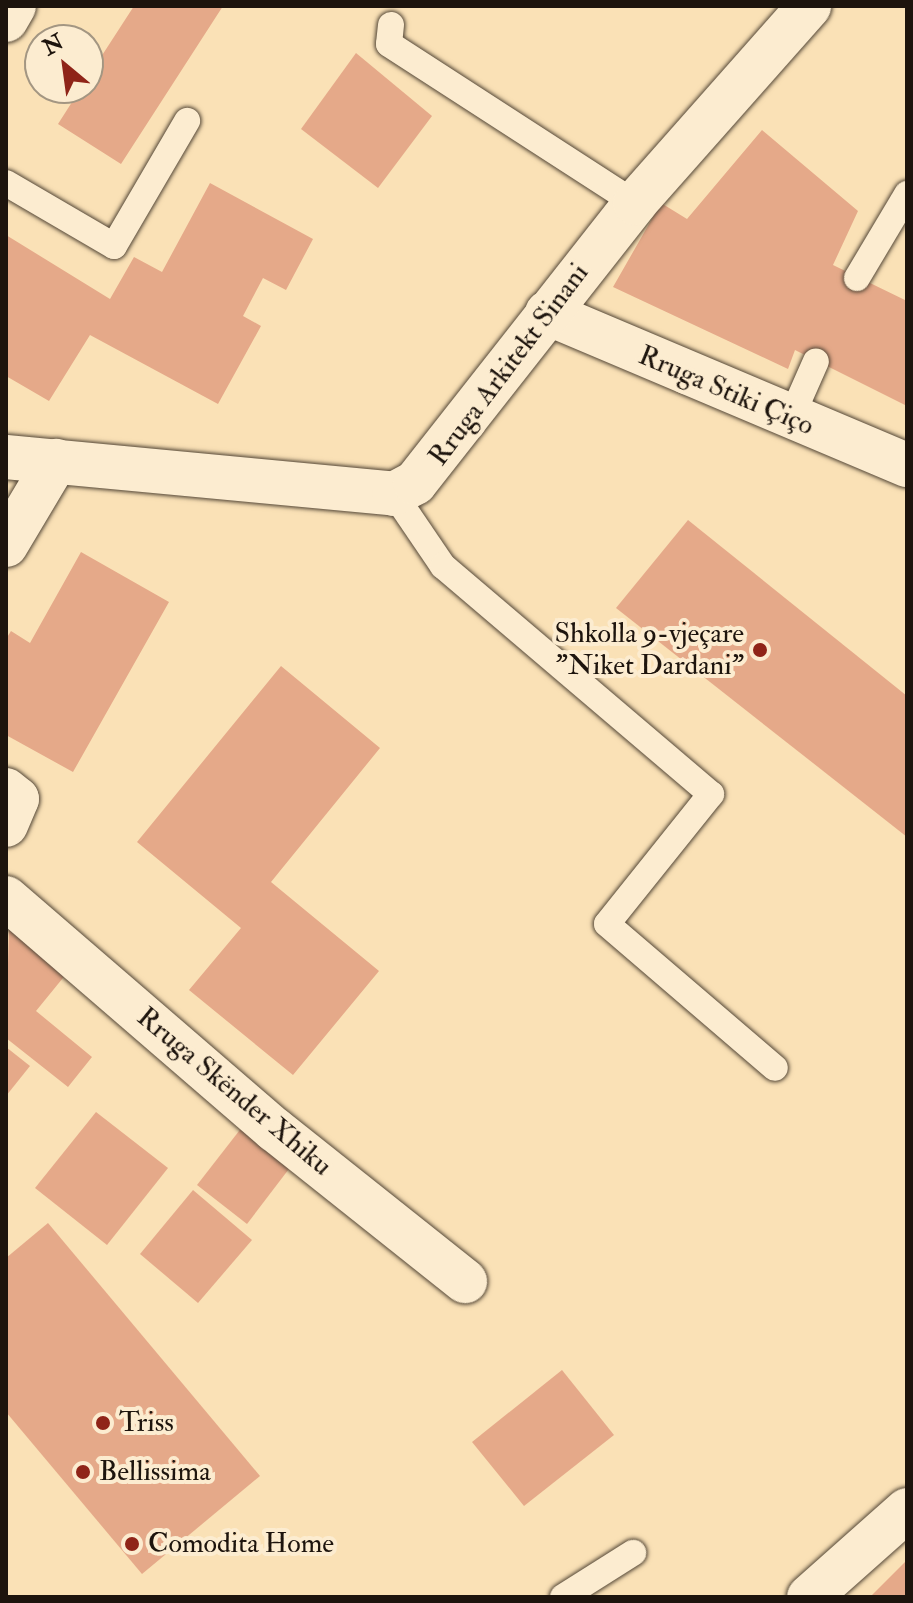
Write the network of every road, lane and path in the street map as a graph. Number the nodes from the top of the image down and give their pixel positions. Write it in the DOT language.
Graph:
graph roads {
  1 [pos="14,6"];
  2 [pos="809,6"];
  3 [pos="6,20"];
  4 [pos="391,25"];
  5 [pos="187,121"];
  6 [pos="6,183"];
  7 [pos="907,194"];
  8 [pos="635,203"];
  9 [pos="857,278"];
  10 [pos="547,313"];
  11 [pos="816,361"];
  12 [pos="790,420"];
  13 [pos="6,457"];
  14 [pos="56,461"];
  15 [pos="907,465"];
  16 [pos="394,494"];
  17 [pos="6,545"];
  18 [pos="6,790"];
  19 [pos="6,825"];
  20 [pos="6,898"];
  21 [pos="775,1068"];
  22 [pos="465,1281"];
  23 [pos="907,1510"];
  24 [pos="633,1553"];
  25 [pos="814,1595"];
  26 [pos="563,1597"];
  1 -- 3 [label="street"];
  2 -- 8 [label="street, Rruga Arkitekt Sinani"];
  4 -- 8 [label="lane"];
  5 -- 6 [label="lane"];
  7 -- 9 [label="lane"];
  8 -- 10 [label="street, Rruga Arkitekt Sinani"];
  10 -- 12 [label="street, Rruga Stiki Çiço"];
  10 -- 16 [label="street, Rruga Arkitekt Sinani"];
  11 -- 12 [label="lane"];
  12 -- 15 [label="street, Rruga Stiki Çiço"];
  13 -- 14 [label="street"];
  14 -- 16 [label="street"];
  14 -- 17 [label="street"];
  16 -- 21 [label="lane"];
  18 -- 19 [label="street"];
  20 -- 22 [label="street, Rruga Skënder Xhiku"];
  23 -- 25 [label="street"];
  24 -- 26 [label="lane"];
}
